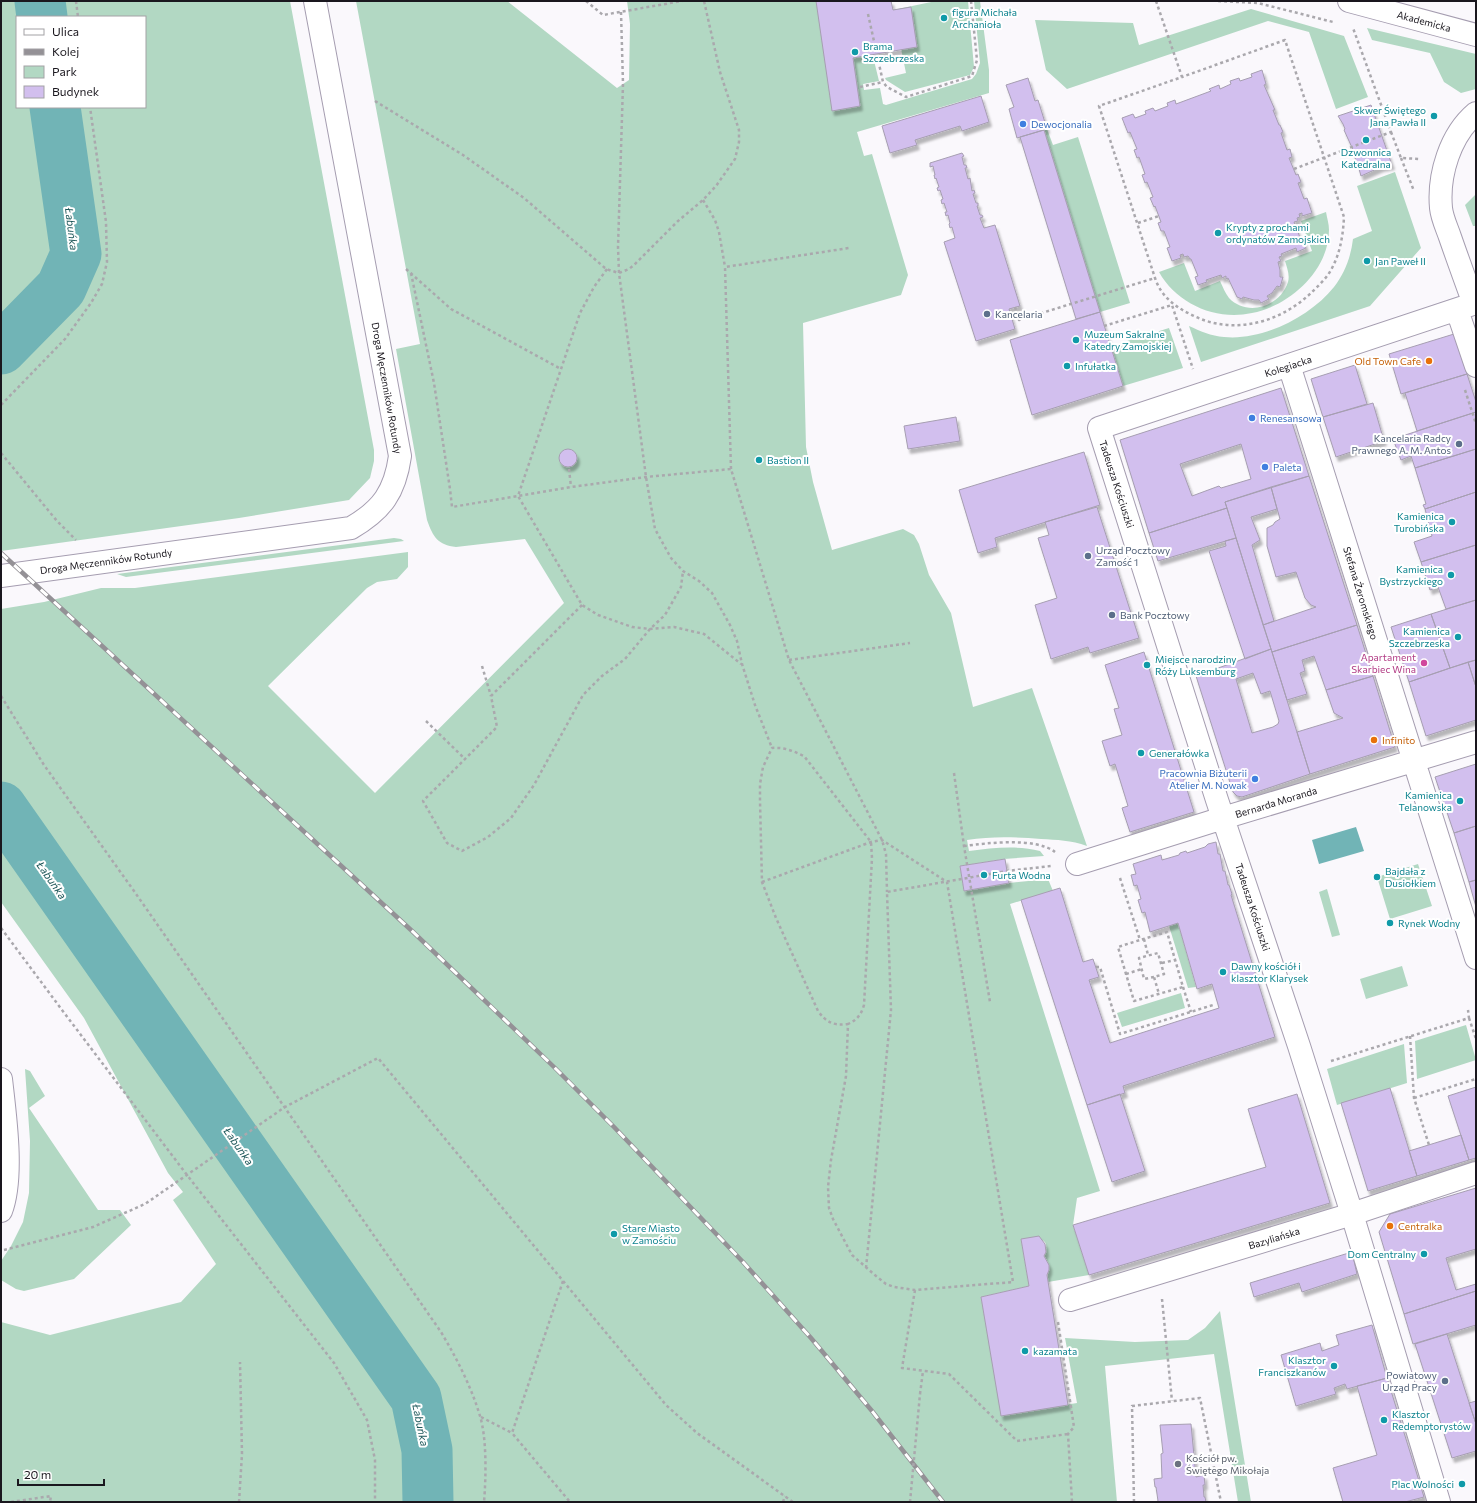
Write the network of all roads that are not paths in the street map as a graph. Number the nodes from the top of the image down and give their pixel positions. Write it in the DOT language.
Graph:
graph roads {
  1 [pos="315,1"];
  2 [pos="1349,1"];
  3 [pos="1476,35"];
  4 [pos="1476,113"];
  5 [pos="1469,306"];
  6 [pos="1289,365"];
  7 [pos="1476,366"];
  8 [pos="1099,428"];
  9 [pos="1,576"];
  10 [pos="1476,742"];
  11 [pos="1414,761"];
  12 [pos="1223,818"];
  13 [pos="1077,864"];
  14 [pos="1476,958"];
  15 [pos="1,1079"];
  16 [pos="1476,1173"];
  17 [pos="1,1211"];
  18 [pos="1352,1214"];
  19 [pos="1070,1300"];
  20 [pos="1439,1502"];
  1 -- 9 [label="street, Droga Męczenników Rotundy"];
  2 -- 3 [label="street, Akademicka"];
  4 -- 5 [label="street"];
  5 -- 6 [label="street, Kolegiacka"];
  5 -- 7 [label="street"];
  6 -- 8 [label="street, Kolegiacka"];
  6 -- 11 [label="street, Stefana Żeromskiego"];
  8 -- 12 [label="street, Tadeusza Kościuszki"];
  10 -- 11 [label="street, Bernarda Moranda"];
  11 -- 12 [label="street, Bernarda Moranda"];
  11 -- 14 [label="street, Stefana Żeromskiego"];
  12 -- 13 [label="street, Bernarda Moranda"];
  12 -- 18 [label="street, Tadeusza Kościuszki"];
  15 -- 17 [label="street"];
  16 -- 18 [label="street, Bazyliańska"];
  18 -- 19 [label="street, Bazyliańska"];
  18 -- 20 [label="street, Tadeusza Kościuszki"];
}
